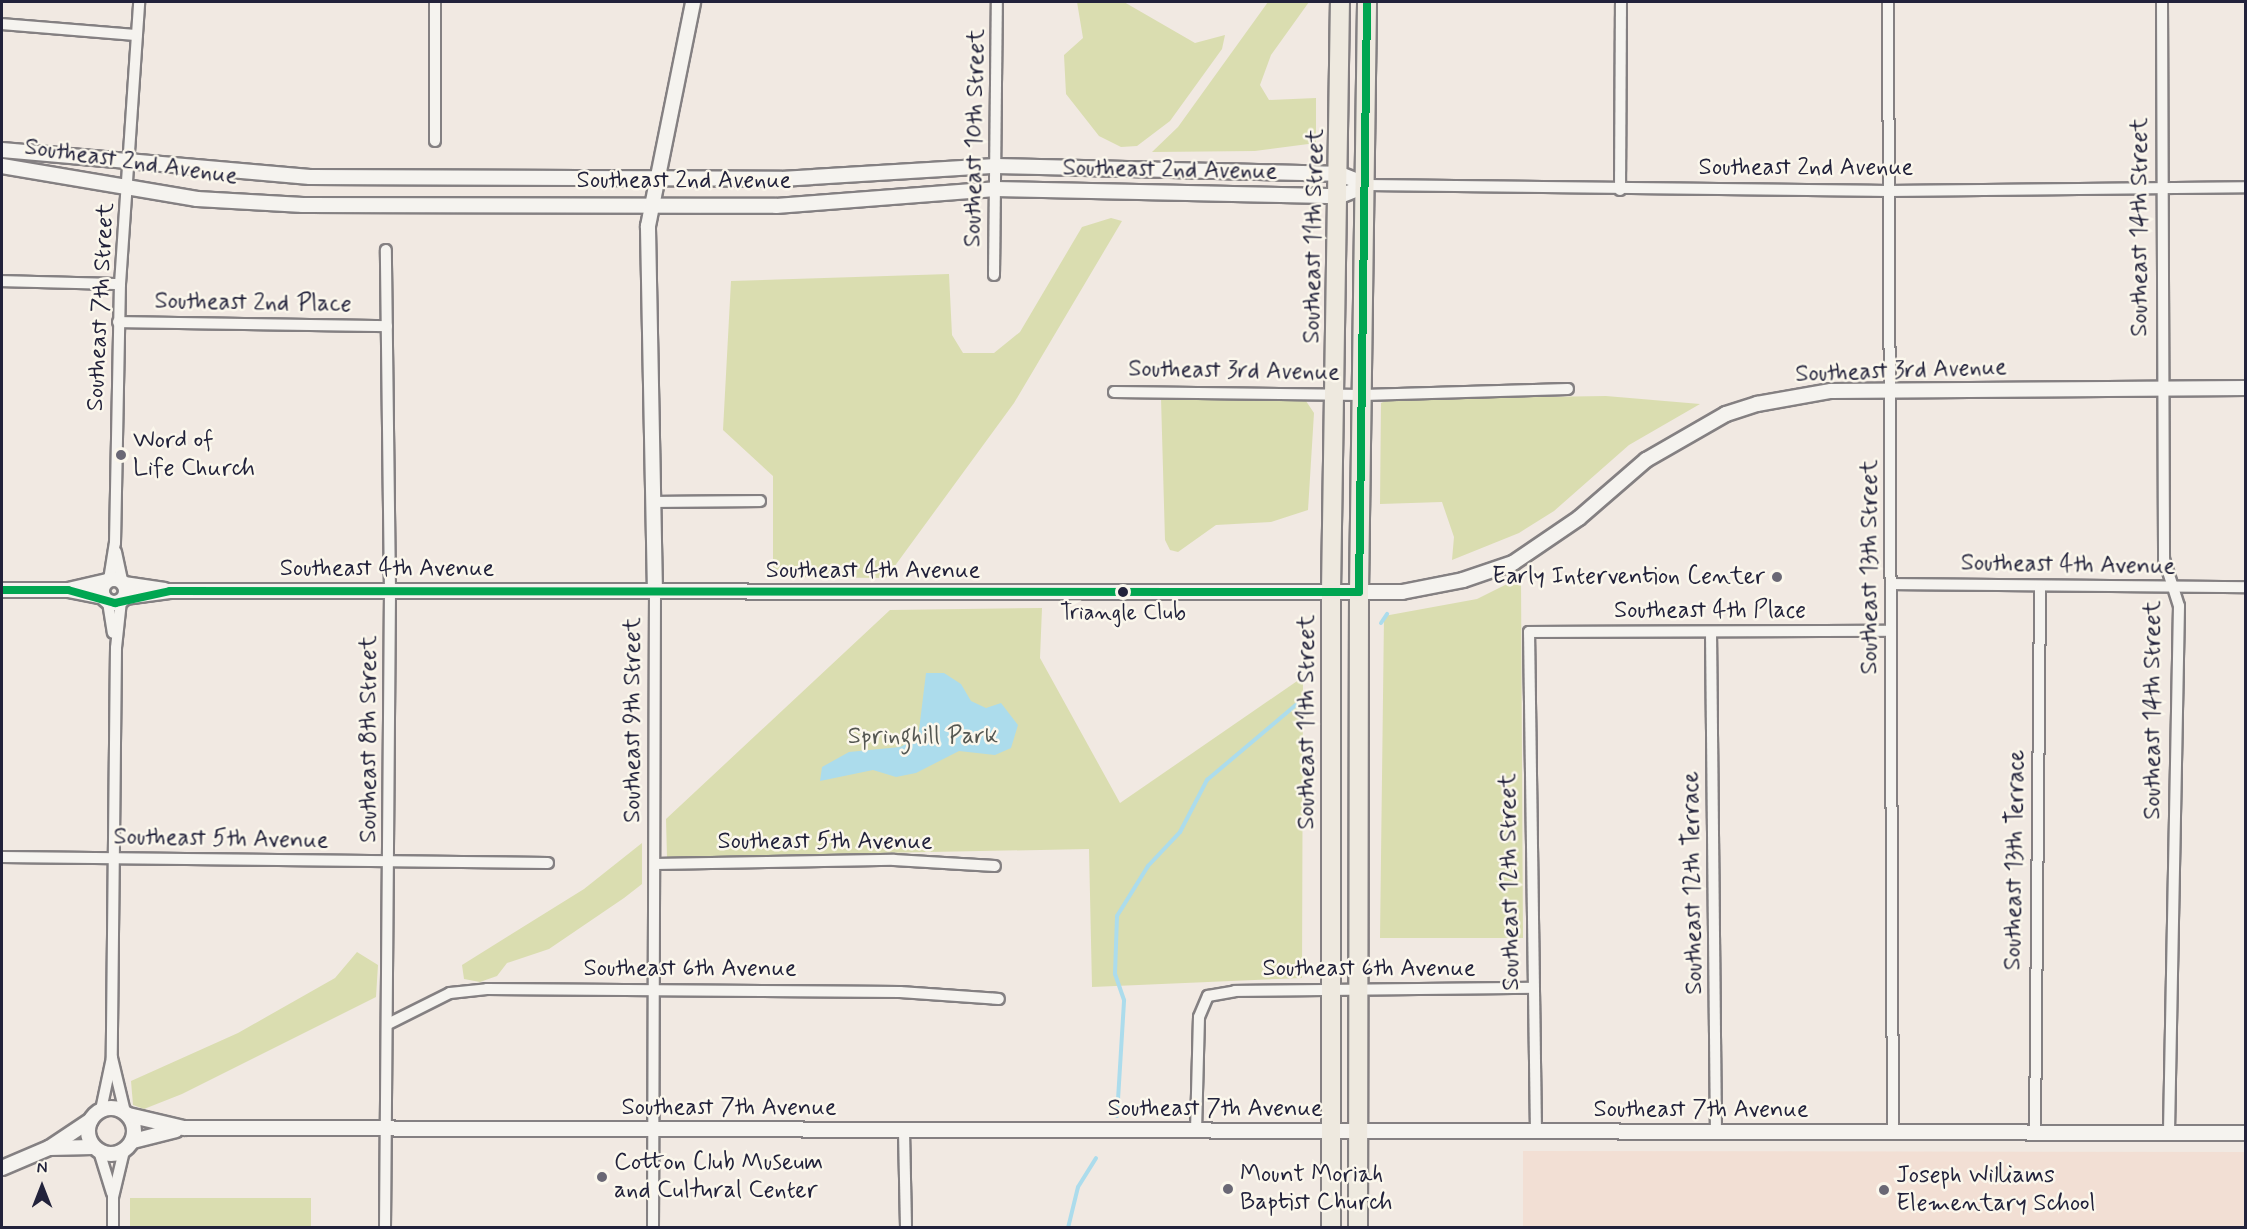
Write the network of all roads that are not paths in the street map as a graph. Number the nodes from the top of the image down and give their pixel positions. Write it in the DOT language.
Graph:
graph roads {
  1 [pos="139,2"];
  2 [pos="435,2"];
  3 [pos="693,2"];
  4 [pos="997,2"];
  5 [pos="1340,2"];
  6 [pos="1368,2"];
  7 [pos="1621,2"];
  8 [pos="1888,2"];
  9 [pos="2162,2"];
  10 [pos="2,24"];
  11 [pos="137,35"];
  12 [pos="435,141"];
  13 [pos="2,150"];
  14 [pos="130,163"];
  15 [pos="2,166"];
  16 [pos="996,166"];
  17 [pos="1340,174"];
  18 [pos="656,177"];
  19 [pos="1367,185"];
  20 [pos="2161,187"];
  21 [pos="2246,187"];
  22 [pos="127,188"];
  23 [pos="995,189"];
  24 [pos="1620,190"];
  25 [pos="1888,191"];
  26 [pos="1340,196"];
  27 [pos="651,205"];
  28 [pos="386,250"];
  29 [pos="994,276"];
  30 [pos="2,281"];
  31 [pos="120,284"];
  32 [pos="118,322"];
  33 [pos="387,326"];
  34 [pos="2246,388"];
  35 [pos="1568,389"];
  36 [pos="1890,389"];
  37 [pos="2161,389"];
  38 [pos="1114,392"];
  39 [pos="1336,395"];
  40 [pos="1363,395"];
  41 [pos="760,501"];
  42 [pos="654,502"];
  43 [pos="1562,530"];
  44 [pos="1891,584"];
  45 [pos="2040,588"];
  46 [pos="2246,588"];
  47 [pos="2,590"];
  48 [pos="115,590"];
  49 [pos="2175,590"];
  50 [pos="390,591"];
  51 [pos="1331,592"];
  52 [pos="1359,592"];
  53 [pos="655,593"];
  54 [pos="1891,631"];
  55 [pos="1529,632"];
  56 [pos="1711,632"];
  57 [pos="2,857"];
  58 [pos="114,859"];
  59 [pos="390,862"];
  60 [pos="548,863"];
  61 [pos="656,864"];
  62 [pos="994,866"];
  63 [pos="656,988"];
  64 [pos="1532,988"];
  65 [pos="1331,990"];
  66 [pos="1358,990"];
  67 [pos="999,999"];
  68 [pos="388,1024"];
  69 [pos="112,1058"];
  70 [pos="101,1110"];
  71 [pos="127,1113"];
  72 [pos="90,1120"];
  73 [pos="184,1128"];
  74 [pos="385,1129"];
  75 [pos="653,1130"];
  76 [pos="904,1131"];
  77 [pos="1196,1131"];
  78 [pos="1331,1132"];
  79 [pos="1358,1132"];
  80 [pos="1536,1132"];
  81 [pos="1716,1132"];
  82 [pos="1893,1132"];
  83 [pos="2035,1133"];
  84 [pos="2169,1133"];
  85 [pos="2246,1133"];
  86 [pos="129,1146"];
  87 [pos="49,1148"];
  88 [pos="96,1149"];
  89 [pos="2,1168"];
  90 [pos="113,1197"];
  91 [pos="113,1227"];
  92 [pos="385,1227"];
  93 [pos="653,1227"];
  94 [pos="906,1227"];
  95 [pos="1331,1227"];
  96 [pos="1358,1227"];
  1 -- 11 [label="street, Southeast 7th Street"];
  2 -- 12 [label="street"];
  3 -- 18 [label="street, Southeast 9th Street"];
  4 -- 16 [label="street, Southeast 10th Street"];
  5 -- 17 [label="highway, Southeast 11th Street"];
  6 -- 19 [label="highway"];
  7 -- 24 [label="street"];
  8 -- 25 [label="street, Southeast 13th Street"];
  9 -- 20 [label="street, Southeast 14th Street"];
  10 -- 11 [label="street"];
  11 -- 14 [label="street, Southeast 7th Street"];
  13 -- 14 [label="street, Southeast 2nd Avenue"];
  14 -- 18 [label="street, Southeast 2nd Avenue"];
  14 -- 22 [label="street, Southeast 7th Street"];
  15 -- 22 [label="street, Southeast 2nd Avenue"];
  16 -- 17 [label="street, Southeast 2nd Avenue"];
  16 -- 18 [label="street, Southeast 2nd Avenue"];
  16 -- 23 [label="street, Southeast 10th Street"];
  17 -- 19 [label="street, Southeast 2nd Avenue"];
  17 -- 26 [label="highway, Southeast 11th Street"];
  18 -- 27 [label="street, Southeast 9th Street"];
  19 -- 24 [label="street, Southeast 2nd Avenue"];
  19 -- 26 [label="street, Southeast 2nd Avenue"];
  19 -- 40 [label="highway"];
  20 -- 21 [label="street, Southeast 2nd Avenue"];
  20 -- 25 [label="street, Southeast 2nd Avenue"];
  20 -- 37 [label="street, Southeast 14th Street"];
  22 -- 27 [label="street, Southeast 2nd Avenue"];
  22 -- 31 [label="street, Southeast 7th Street"];
  23 -- 26 [label="street, Southeast 2nd Avenue"];
  23 -- 27 [label="street, Southeast 2nd Avenue"];
  23 -- 29 [label="street, Southeast 10th Street"];
  24 -- 25 [label="street, Southeast 2nd Avenue"];
  25 -- 36 [label="street, Southeast 13th Street"];
  26 -- 39 [label="highway, Southeast 11th Street"];
  27 -- 42 [label="street, Southeast 9th Street"];
  28 -- 33 [label="street, Southeast 8th Street"];
  30 -- 31 [label="street"];
  31 -- 32 [label="street, Southeast 7th Street"];
  32 -- 33 [label="street, Southeast 2nd Place"];
  32 -- 48 [label="street, Southeast 7th Street"];
  33 -- 50 [label="street, Southeast 8th Street"];
  34 -- 37 [label="street, Southeast 3rd Avenue"];
  35 -- 40 [label="street, Southeast 3rd Avenue"];
  36 -- 37 [label="street, Southeast 3rd Avenue"];
  36 -- 43 [label="street, Southeast 3rd Avenue"];
  36 -- 44 [label="street, Southeast 13th Street"];
  37 -- 49 [label="street, Southeast 14th Street"];
  38 -- 39 [label="street, Southeast 3rd Avenue"];
  39 -- 40 [label="street, Southeast 3rd Avenue"];
  39 -- 51 [label="highway, Southeast 11th Street"];
  40 -- 52 [label="highway"];
  41 -- 42 [label="street"];
  42 -- 53 [label="street, Southeast 9th Street"];
  43 -- 52 [label="street, Southeast 4th Avenue"];
  44 -- 45 [label="street, Southeast 4th Avenue"];
  44 -- 54 [label="street, Southeast 13th Street"];
  45 -- 49 [label="street, Southeast 4th Avenue"];
  45 -- 83 [label="street, Southeast 13th Terrace"];
  46 -- 49 [label="street, Southeast 4th Avenue"];
  47 -- 48 [label="street, Southeast 4th Avenue"];
  48 -- 50 [label="street, Southeast 4th Avenue"];
  48 -- 58 [label="street, Southeast 7th Street"];
  49 -- 84 [label="street, Southeast 14th Street"];
  50 -- 53 [label="street, Southeast 4th Avenue"];
  50 -- 59 [label="street, Southeast 8th Street"];
  51 -- 52 [label="street, Southeast 4th Avenue"];
  51 -- 53 [label="street, Southeast 4th Avenue"];
  51 -- 65 [label="highway, Southeast 11th Street"];
  52 -- 66 [label="highway"];
  53 -- 61 [label="street, Southeast 9th Street"];
  54 -- 56 [label="street, Southeast 4th Place"];
  54 -- 82 [label="street, Southeast 13th Street"];
  55 -- 56 [label="street, Southeast 4th Place"];
  55 -- 64 [label="street, Southeast 12th Street"];
  56 -- 81 [label="street, Southeast 12th Terrace"];
  57 -- 58 [label="street, Southeast 5th Avenue"];
  58 -- 59 [label="street, Southeast 5th Avenue"];
  58 -- 69 [label="street, Southeast 7th Street"];
  59 -- 60 [label="street, Southeast 5th Avenue"];
  59 -- 68 [label="street, Southeast 8th Street"];
  61 -- 62 [label="street, Southeast 5th Avenue"];
  61 -- 63 [label="street, Southeast 9th Street"];
  63 -- 67 [label="street, Southeast 6th Avenue"];
  63 -- 68 [label="street, Southeast 6th Avenue"];
  63 -- 75 [label="street, Southeast 9th Street"];
  64 -- 66 [label="street, Southeast 6th Avenue"];
  64 -- 80 [label="street, Southeast 12th Street"];
  65 -- 66 [label="street, Southeast 6th Avenue"];
  65 -- 77 [label="street, Southeast 6th Avenue"];
  65 -- 78 [label="highway, Southeast 11th Street"];
  66 -- 79 [label="highway"];
  68 -- 74 [label="street, Southeast 8th Street"];
  69 -- 70 [label="street, Southeast 7th Street"];
  69 -- 71 [label="street, Southeast 7th Street"];
  70 -- 71 [label="street"];
  70 -- 72 [label="street"];
  71 -- 73 [label="street, Southeast 7th Avenue"];
  71 -- 86 [label="street"];
  72 -- 87 [label="street"];
  72 -- 88 [label="street"];
  73 -- 74 [label="street, Southeast 7th Avenue"];
  73 -- 86 [label="street, Southeast 7th Avenue"];
  74 -- 75 [label="street, Southeast 7th Avenue"];
  74 -- 92 [label="street, Southeast 8th Street"];
  75 -- 76 [label="street, Southeast 7th Avenue"];
  75 -- 93 [label="street, Southeast 9th Street"];
  76 -- 77 [label="street, Southeast 7th Avenue"];
  76 -- 94 [label="street"];
  77 -- 78 [label="street, Southeast 7th Avenue"];
  78 -- 79 [label="street, Southeast 7th Avenue"];
  78 -- 95 [label="highway, Southeast 11th Street"];
  79 -- 80 [label="street, Southeast 7th Avenue"];
  79 -- 96 [label="highway"];
  80 -- 81 [label="street, Southeast 7th Avenue"];
  81 -- 82 [label="street, Southeast 7th Avenue"];
  82 -- 83 [label="street, Southeast 7th Avenue"];
  83 -- 84 [label="street, Southeast 7th Avenue"];
  84 -- 85 [label="street, Southeast 7th Avenue"];
  86 -- 88 [label="street"];
  86 -- 90 [label="street"];
  87 -- 88 [label="street"];
  87 -- 89 [label="street"];
  88 -- 90 [label="street"];
  90 -- 91 [label="street"];
}
